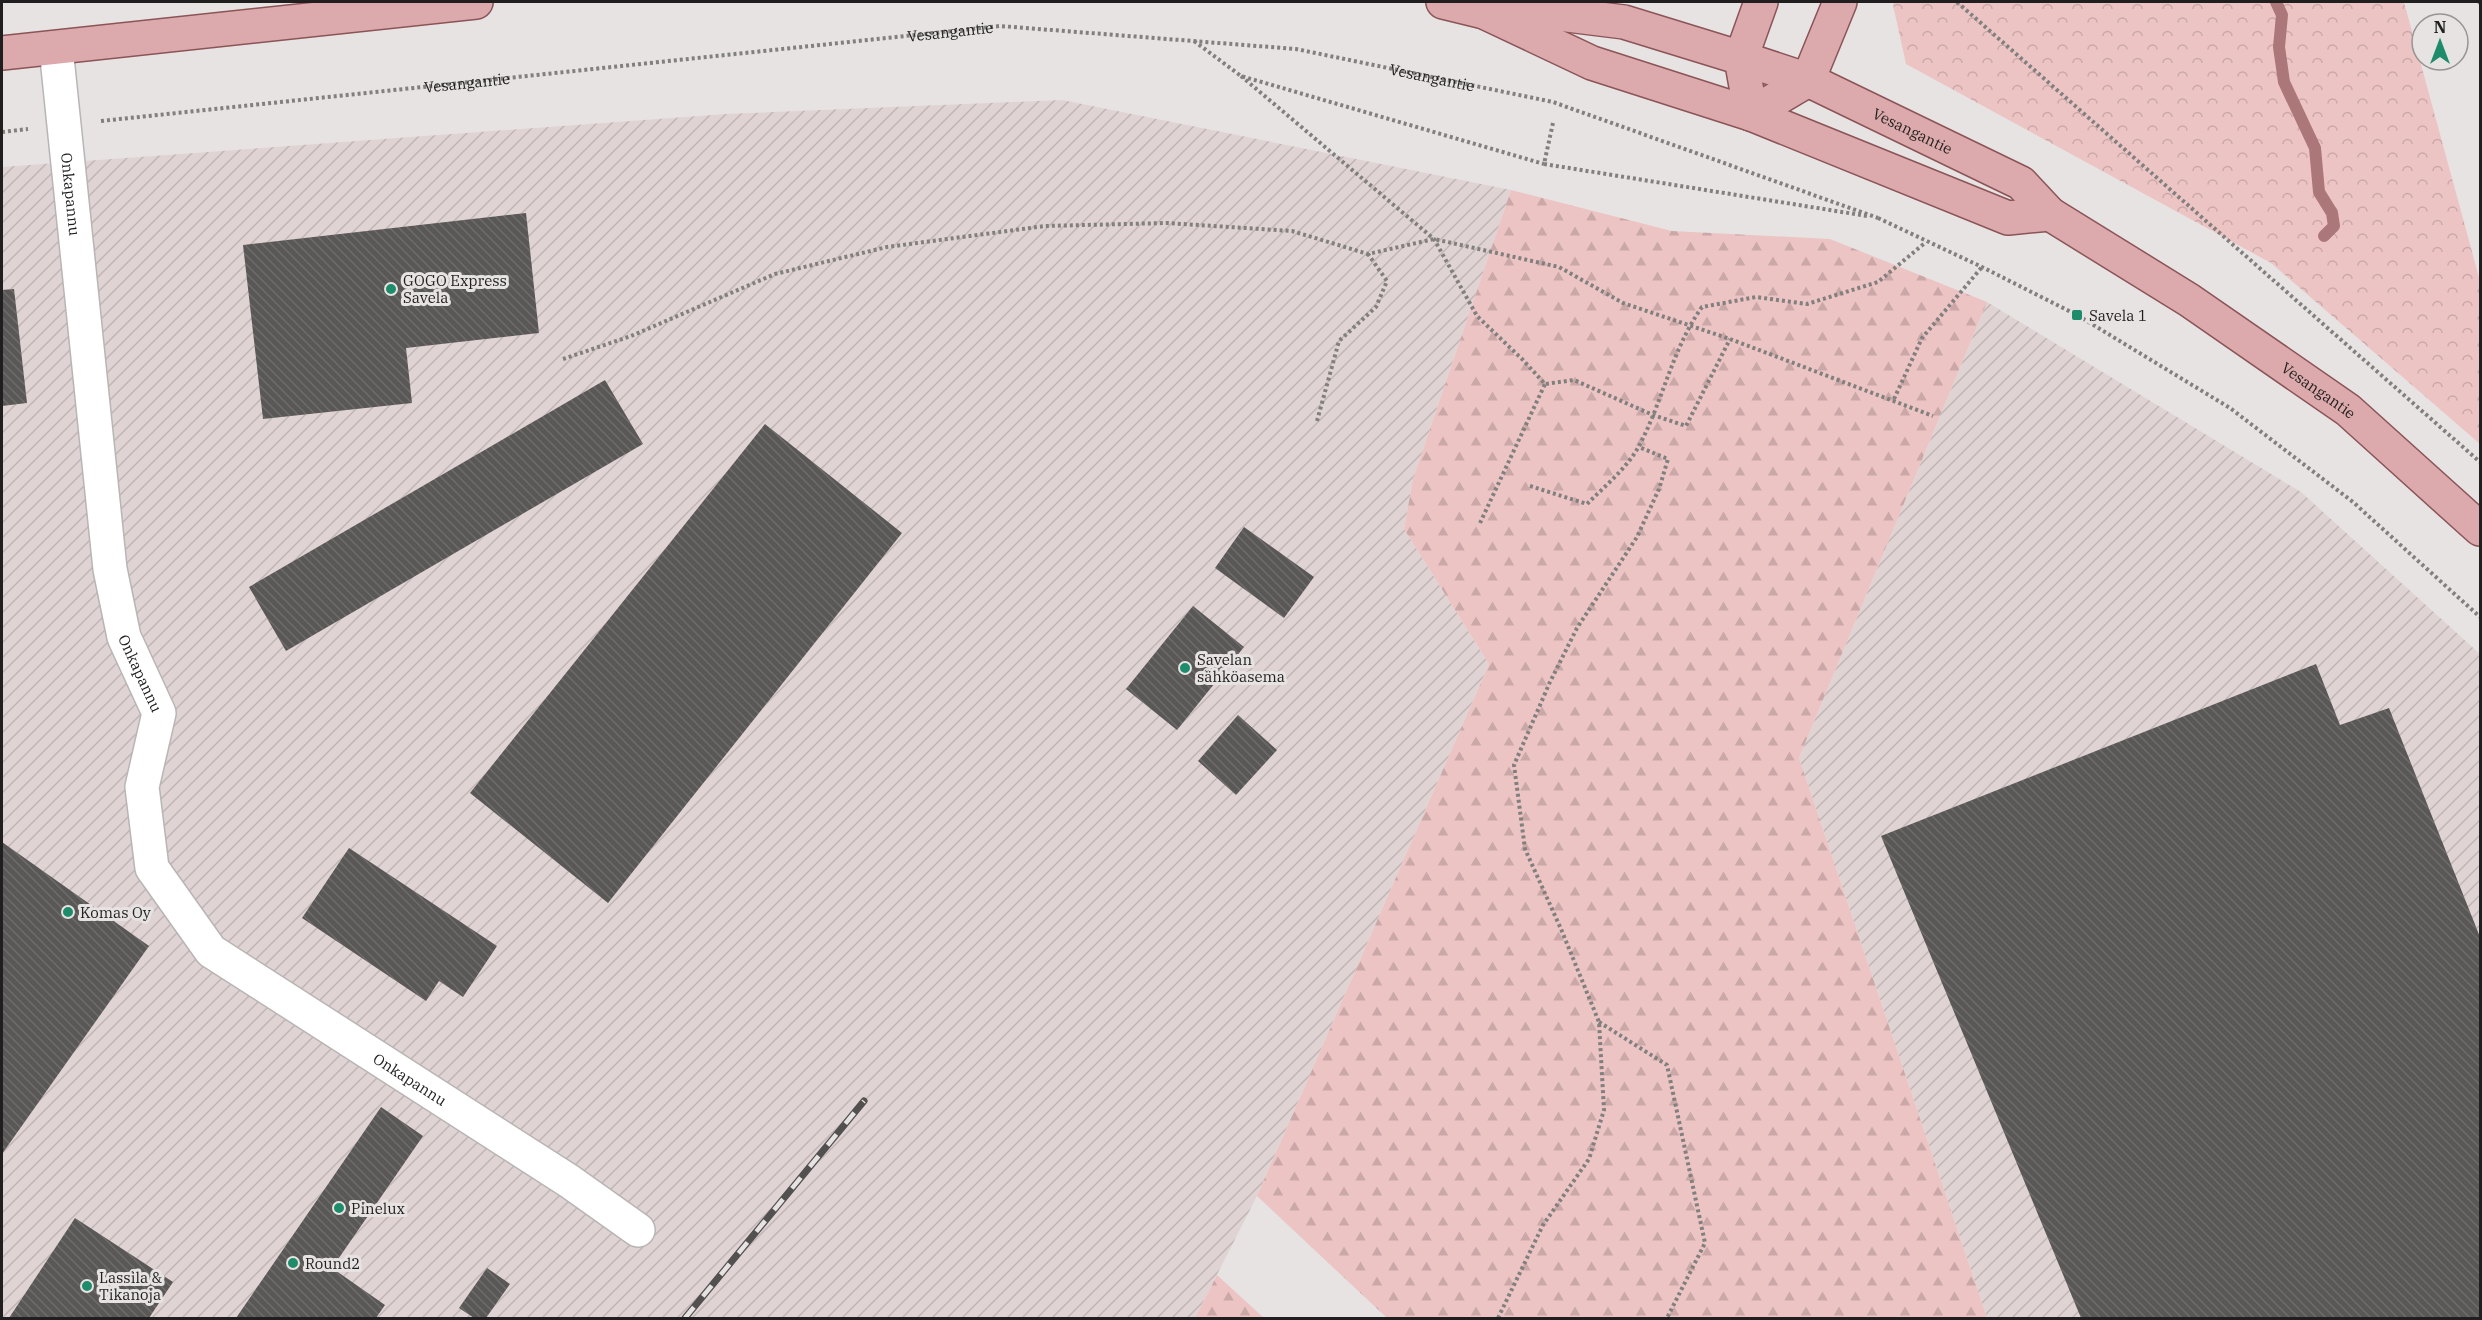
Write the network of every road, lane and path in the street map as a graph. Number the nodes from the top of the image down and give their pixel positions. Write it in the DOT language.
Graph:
graph roads {
  1 [pos="476,2"];
  2 [pos="1443,2"];
  3 [pos="1761,2"];
  4 [pos="1840,2"];
  5 [pos="1957,2"];
  6 [pos="1484,12"];
  7 [pos="1193,41"];
  8 [pos="56,48"];
  9 [pos="2,53"];
  10 [pos="1741,58"];
  11 [pos="1241,76"];
  12 [pos="1808,80"];
  13 [pos="1751,114"];
  14 [pos="1553,123"];
  15 [pos="63,124"];
  16 [pos="2,132"];
  17 [pos="1544,164"];
  18 [pos="2050,214"];
  19 [pos="1878,218"];
  20 [pos="1434,239"];
  21 [pos="1926,242"];
  22 [pos="1368,254"];
  23 [pos="1983,267"];
  24 [pos="1689,326"];
  25 [pos="1730,339"];
  26 [pos="563,358"];
  27 [pos="1545,384"];
  28 [pos="1894,399"];
  29 [pos="1653,416"];
  30 [pos="1933,416"];
  31 [pos="1317,421"];
  32 [pos="1639,447"];
  33 [pos="2481,462"];
  34 [pos="1530,486"];
  35 [pos="1480,523"];
  36 [pos="2481,529"];
  37 [pos="2481,617"];
  38 [pos="1599,1022"];
  39 [pos="638,1230"];
  40 [pos="1498,1318"];
  41 [pos="1667,1318"];
  1 -- 8 [label="main road"];
  2 -- 6 [label="main road, Vesangantie"];
  3 -- 10 [label="main road"];
  4 -- 12 [label="main road"];
  5 -- 33 [label="path"];
  6 -- 10 [label="main road, Vesangantie"];
  6 -- 13 [label="main road, Vesangantie"];
  7 -- 11 [label="path"];
  7 -- 15 [label="path, Vesangantie"];
  7 -- 19 [label="path, Vesangantie"];
  8 -- 9 [label="main road"];
  8 -- 15 [label="street, Onkapannu"];
  10 -- 12 [label="main road, Vesangantie"];
  10 -- 13 [label="main road"];
  11 -- 17 [label="path"];
  11 -- 20 [label="path"];
  12 -- 13 [label="main road"];
  12 -- 18 [label="main road, Vesangantie"];
  13 -- 18 [label="main road, Vesangantie"];
  14 -- 17 [label="path"];
  15 -- 16 [label="path, Vesangantie"];
  15 -- 39 [label="street, Onkapannu"];
  17 -- 19 [label="path"];
  18 -- 36 [label="main road, Vesangantie"];
  19 -- 21 [label="path"];
  20 -- 22 [label="path"];
  20 -- 24 [label="path"];
  20 -- 27 [label="path"];
  21 -- 23 [label="path"];
  21 -- 24 [label="path"];
  22 -- 26 [label="path"];
  22 -- 31 [label="path"];
  23 -- 28 [label="path"];
  23 -- 37 [label="path"];
  24 -- 25 [label="path"];
  24 -- 29 [label="path"];
  25 -- 28 [label="path"];
  25 -- 29 [label="path"];
  27 -- 29 [label="path"];
  27 -- 35 [label="path"];
  28 -- 30 [label="path"];
  29 -- 32 [label="path"];
  32 -- 34 [label="path"];
  32 -- 38 [label="path"];
  38 -- 40 [label="path"];
  38 -- 41 [label="path"];
}
